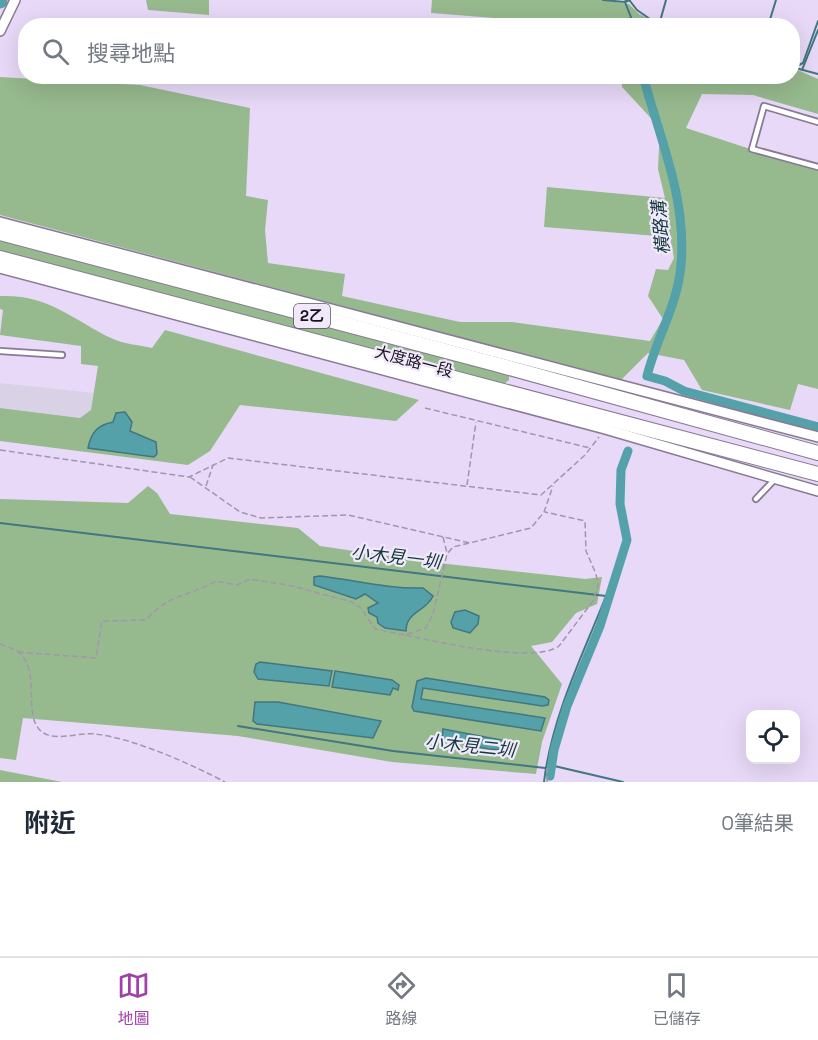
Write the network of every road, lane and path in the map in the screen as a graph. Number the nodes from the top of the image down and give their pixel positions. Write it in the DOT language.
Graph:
graph roads {
  1 [pos="15,0"];
  2 [pos="0,31"];
  3 [pos="818,122"];
  4 [pos="818,167"];
  5 [pos="0,222"];
  6 [pos="0,233"];
  7 [pos="0,258"];
  8 [pos="0,268"];
  9 [pos="0,351"];
  10 [pos="62,356"];
  11 [pos="626,394"];
  12 [pos="655,402"];
  13 [pos="425,408"];
  14 [pos="476,422"];
  15 [pos="619,427"];
  16 [pos="605,429"];
  17 [pos="646,434"];
  18 [pos="818,437"];
  19 [pos="590,448"];
  20 [pos="0,450"];
  21 [pos="818,453"];
  22 [pos="213,465"];
  23 [pos="818,474"];
  24 [pos="189,477"];
  25 [pos="776,478"];
  26 [pos="467,486"];
  27 [pos="553,486"];
  28 [pos="204,487"];
  29 [pos="818,491"];
  30 [pos="756,499"];
  31 [pos="544,512"];
  32 [pos="442,537"];
  33 [pos="471,544"];
  34 [pos="447,554"];
  35 [pos="405,635"];
  36 [pos="0,644"];
  37 [pos="18,652"];
  38 [pos="547,768"];
  39 [pos="225,782"];
  40 [pos="547,782"];
  1 -- 2 [label="street"];
  3 -- 4 [label="lane"];
  5 -- 11 [label="street, 大度路一段"];
  6 -- 11 [label="main road, 大度路一段 / 2乙"];
  7 -- 15 [label="main road, 大度路一段 / 2乙"];
  8 -- 16 [label="street, 大度路一段"];
  9 -- 10 [label="lane"];
  11 -- 12 [label="main road, 大度路一段 / 2乙"];
  12 -- 18 [label="street, 大度路一段"];
  12 -- 21 [label="main road, 大度路一段 / 2乙"];
  13 -- 14 [label="path"];
  14 -- 19 [label="path"];
  14 -- 26 [label="path"];
  15 -- 16 [label="street, 大度路一段"];
  15 -- 17 [label="main road, 大度路一段 / 2乙"];
  16 -- 19 [label="path"];
  17 -- 23 [label="main road, 大度路一段 / 2乙"];
  17 -- 25 [label="street, 大度路一段"];
  19 -- 27 [label="path"];
  20 -- 24 [label="path"];
  22 -- 24 [label="path"];
  22 -- 26 [label="path"];
  22 -- 28 [label="path"];
  24 -- 28 [label="path"];
  25 -- 29 [label="street, 大度路一段"];
  25 -- 30 [label="lane"];
  26 -- 27 [label="path"];
  27 -- 31 [label="path"];
  28 -- 32 [label="path"];
  31 -- 33 [label="path"];
  31 -- 35 [label="path"];
  32 -- 33 [label="path"];
  32 -- 34 [label="path"];
  33 -- 34 [label="path"];
  34 -- 35 [label="path"];
  35 -- 37 [label="path"];
  36 -- 37 [label="path"];
  37 -- 39 [label="path"];
  38 -- 40 [label="path"];
}
